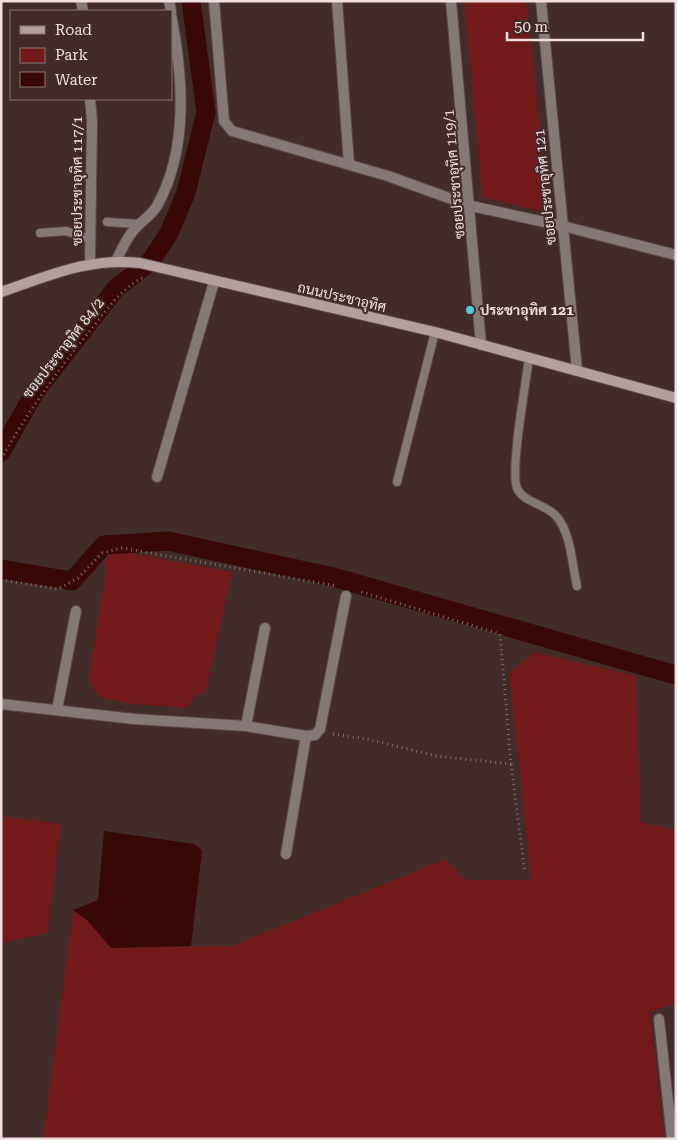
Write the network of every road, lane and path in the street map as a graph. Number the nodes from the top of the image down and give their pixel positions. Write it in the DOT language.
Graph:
graph roads {
  1 [pos="214,1"];
  2 [pos="336,1"];
  3 [pos="452,1"];
  4 [pos="541,1"];
  5 [pos="172,19"];
  6 [pos="90,100"];
  7 [pos="349,164"];
  8 [pos="471,206"];
  9 [pos="108,222"];
  10 [pos="140,224"];
  11 [pos="563,226"];
  12 [pos="40,233"];
  13 [pos="90,239"];
  14 [pos="676,255"];
  15 [pos="116,261"];
  16 [pos="90,263"];
  17 [pos="157,267"];
  18 [pos="214,282"];
  19 [pos="1,292"];
  20 [pos="435,332"];
  21 [pos="481,345"];
  22 [pos="529,358"];
  23 [pos="577,370"];
  24 [pos="676,398"];
  25 [pos="1,459"];
  26 [pos="157,477"];
  27 [pos="397,482"];
  28 [pos="1,580"];
  29 [pos="577,586"];
  30 [pos="58,589"];
  31 [pos="346,596"];
  32 [pos="76,611"];
  33 [pos="265,628"];
  34 [pos="1,704"];
  35 [pos="57,710"];
  36 [pos="246,726"];
  37 [pos="306,736"];
  38 [pos="511,764"];
  39 [pos="286,854"];
  40 [pos="525,873"];
  41 [pos="659,1019"];
  42 [pos="673,1138"];
  1 -- 7 [label="street"];
  2 -- 7 [label="street"];
  3 -- 8 [label="street, ซอยประชาอุทิศ 119/1"];
  4 -- 11 [label="street, ซอยประชาอุทิศ 121"];
  5 -- 10 [label="street"];
  6 -- 13 [label="street, ซอยประชาอุทิศ 117/1"];
  7 -- 8 [label="street"];
  8 -- 11 [label="street"];
  8 -- 21 [label="street, ซอยประชาอุทิศ 119/1"];
  9 -- 10 [label="lane"];
  10 -- 15 [label="street"];
  11 -- 14 [label="street"];
  11 -- 23 [label="street, ซอยประชาอุทิศ 121"];
  12 -- 13 [label="lane"];
  13 -- 16 [label="street, ซอยประชาอุทิศ 117/1"];
  15 -- 16 [label="main road, ถนนประชาอุทิศ"];
  15 -- 17 [label="main road, ถนนประชาอุทิศ"];
  16 -- 19 [label="main road, ถนนประชาอุทิศ"];
  17 -- 18 [label="main road, ถนนประชาอุทิศ"];
  17 -- 25 [label="path, ซอยประชาอุทิศ 84/2"];
  18 -- 20 [label="main road, ถนนประชาอุทิศ"];
  18 -- 26 [label="street"];
  20 -- 21 [label="main road, ถนนประชาอุทิศ"];
  20 -- 27 [label="lane"];
  21 -- 22 [label="main road, ถนนประชาอุทิศ"];
  22 -- 23 [label="main road, ถนนประชาอุทิศ"];
  22 -- 29 [label="lane"];
  23 -- 24 [label="main road, ถนนประชาอุทิศ"];
  28 -- 30 [label="path"];
  31 -- 37 [label="street"];
  32 -- 35 [label="street"];
  33 -- 36 [label="street"];
  34 -- 35 [label="street"];
  35 -- 36 [label="street"];
  36 -- 37 [label="street"];
  37 -- 39 [label="street"];
  38 -- 40 [label="path"];
  41 -- 42 [label="street"];
}
